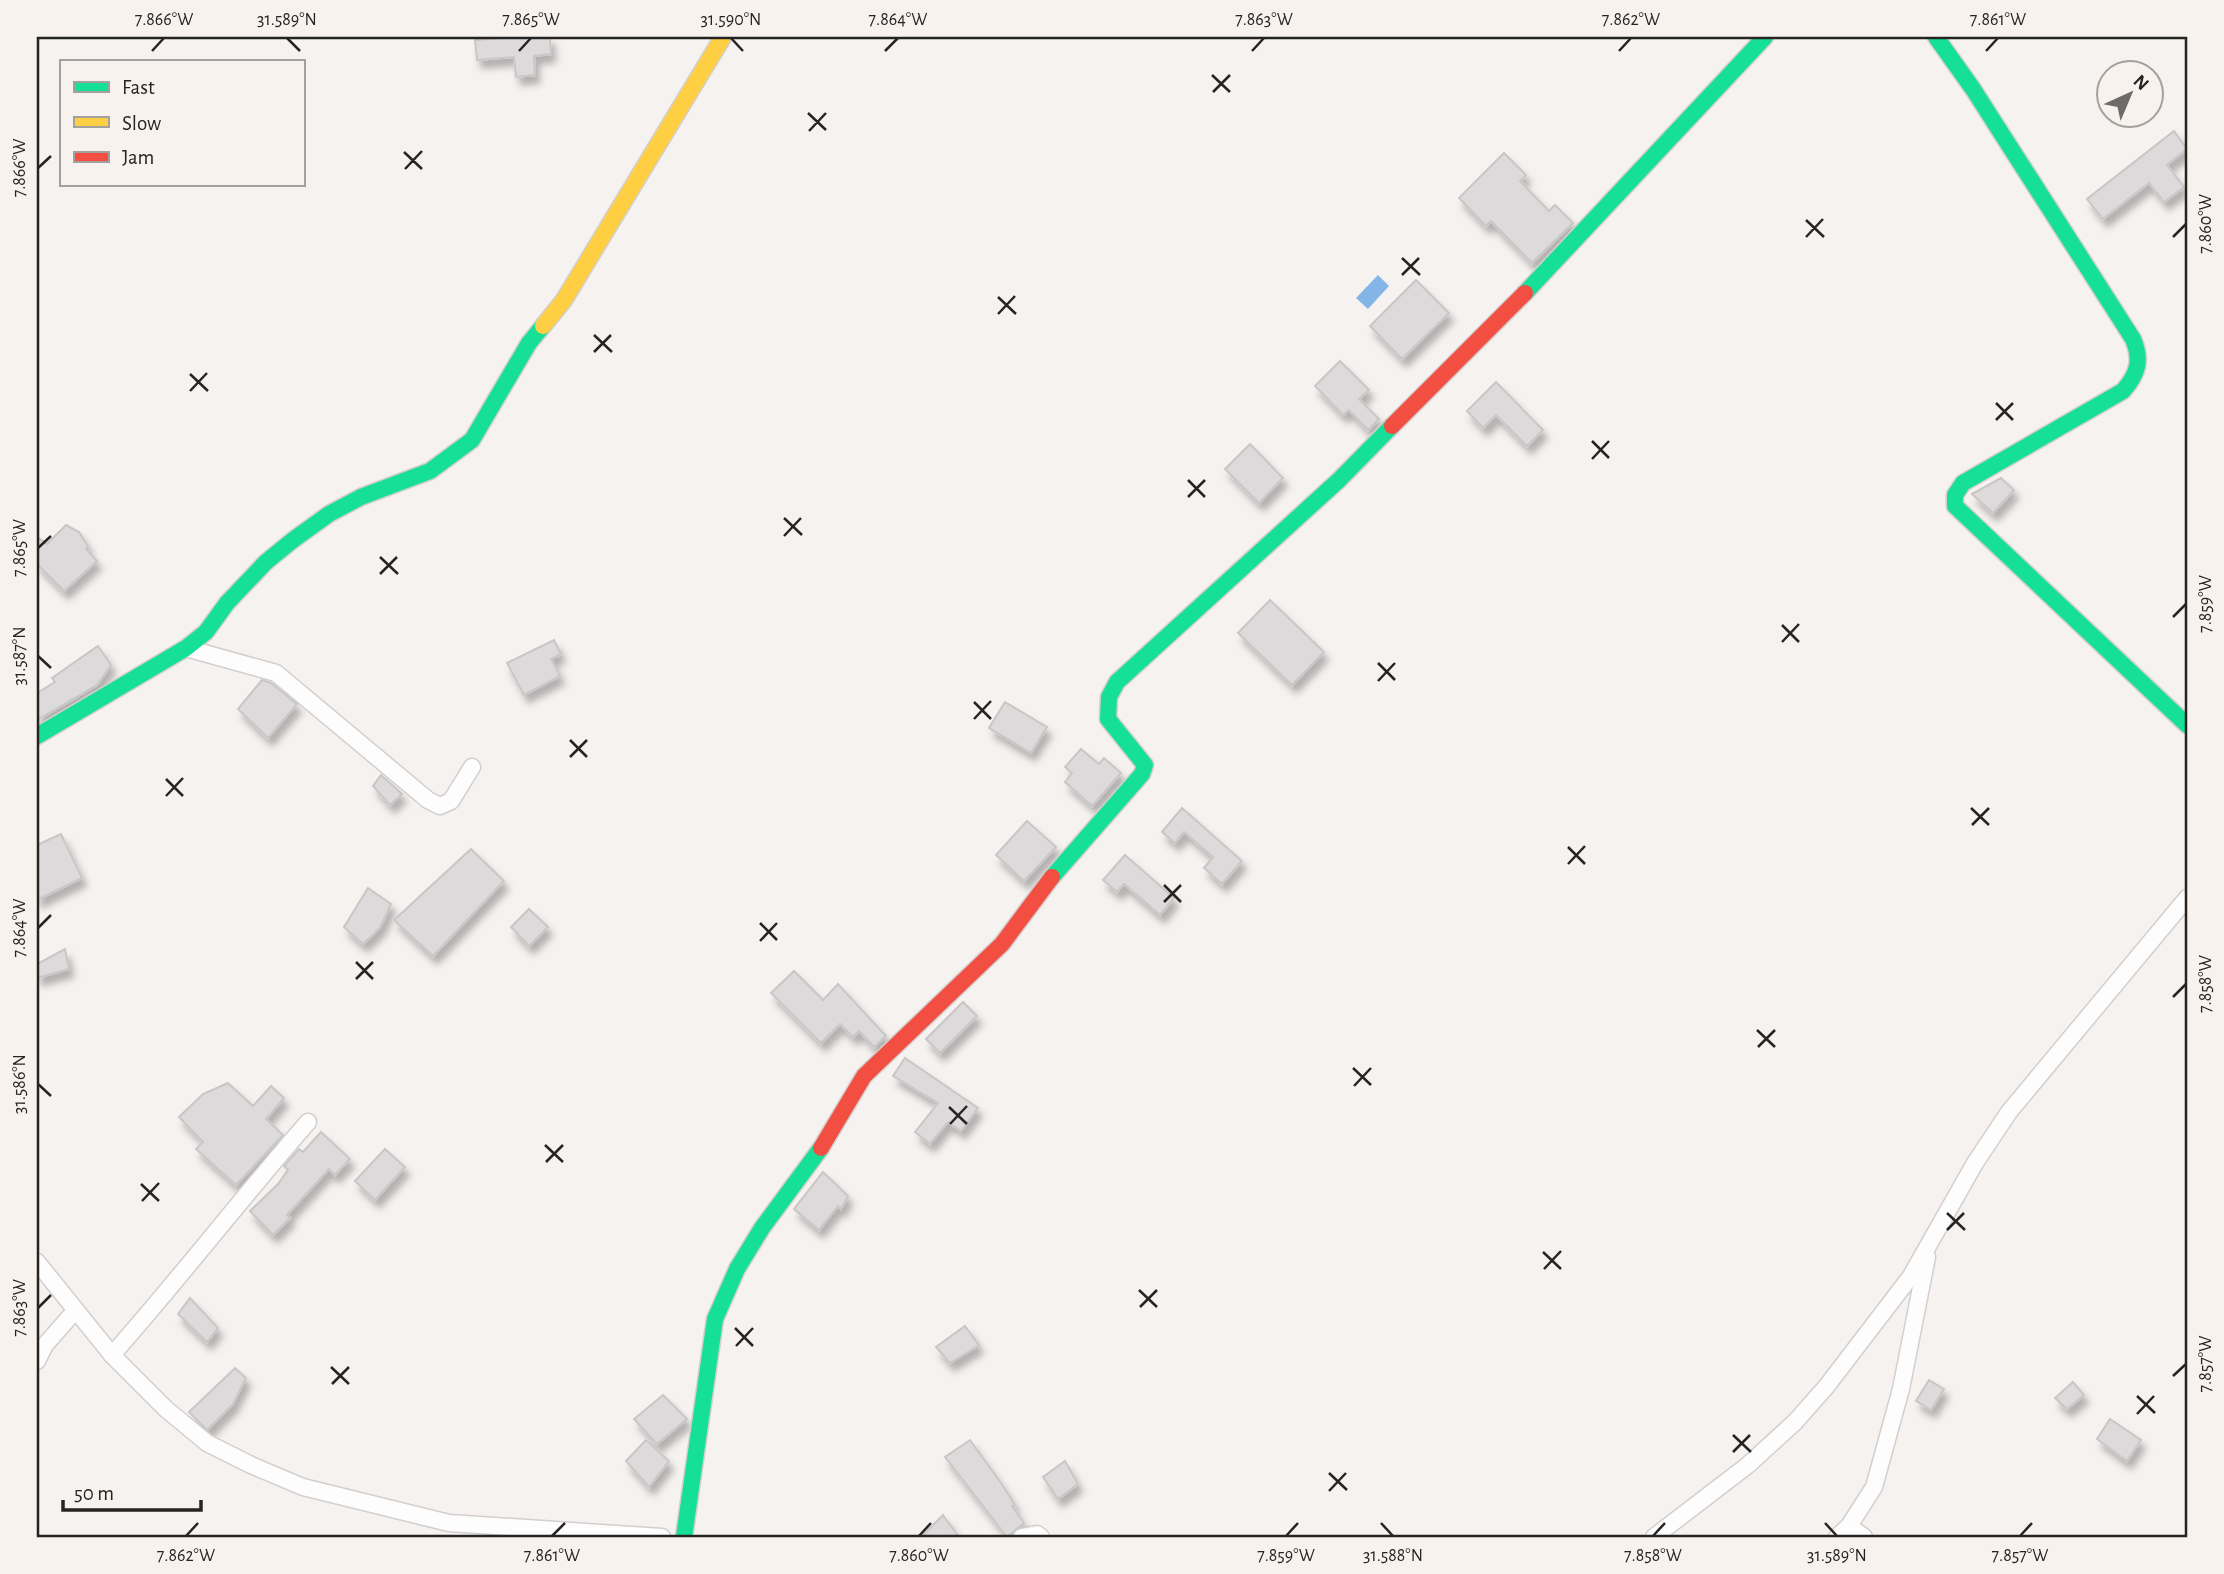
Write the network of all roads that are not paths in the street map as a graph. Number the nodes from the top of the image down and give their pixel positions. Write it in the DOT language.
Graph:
graph roads {
  1 [pos="723,37"];
  2 [pos="1765,37"];
  3 [pos="1936,37"];
  4 [pos="186,648"];
  5 [pos="2187,725"];
  6 [pos="37,736"];
  7 [pos="472,767"];
  8 [pos="2187,898"];
  9 [pos="308,1122"];
  10 [pos="1930,1243"];
  11 [pos="37,1262"];
  12 [pos="74,1312"];
  13 [pos="112,1355"];
  14 [pos="37,1361"];
  15 [pos="1843,1532"];
  16 [pos="643,1536"];
  17 [pos="662,1537"];
  18 [pos="684,1537"];
  19 [pos="1023,1537"];
  20 [pos="1041,1537"];
  21 [pos="1654,1537"];
  22 [pos="1864,1537"];
  1 -- 4 [label="street"];
  2 -- 18 [label="street"];
  3 -- 5 [label="street"];
  4 -- 6 [label="street"];
  4 -- 7 [label="street"];
  8 -- 10 [label="street"];
  9 -- 13 [label="street"];
  10 -- 15 [label="street"];
  10 -- 21 [label="street"];
  11 -- 12 [label="street"];
  12 -- 13 [label="street"];
  12 -- 14 [label="street"];
  13 -- 16 [label="street"];
  15 -- 22 [label="street"];
  16 -- 17 [label="street"];
  19 -- 20 [label="street"];
}
